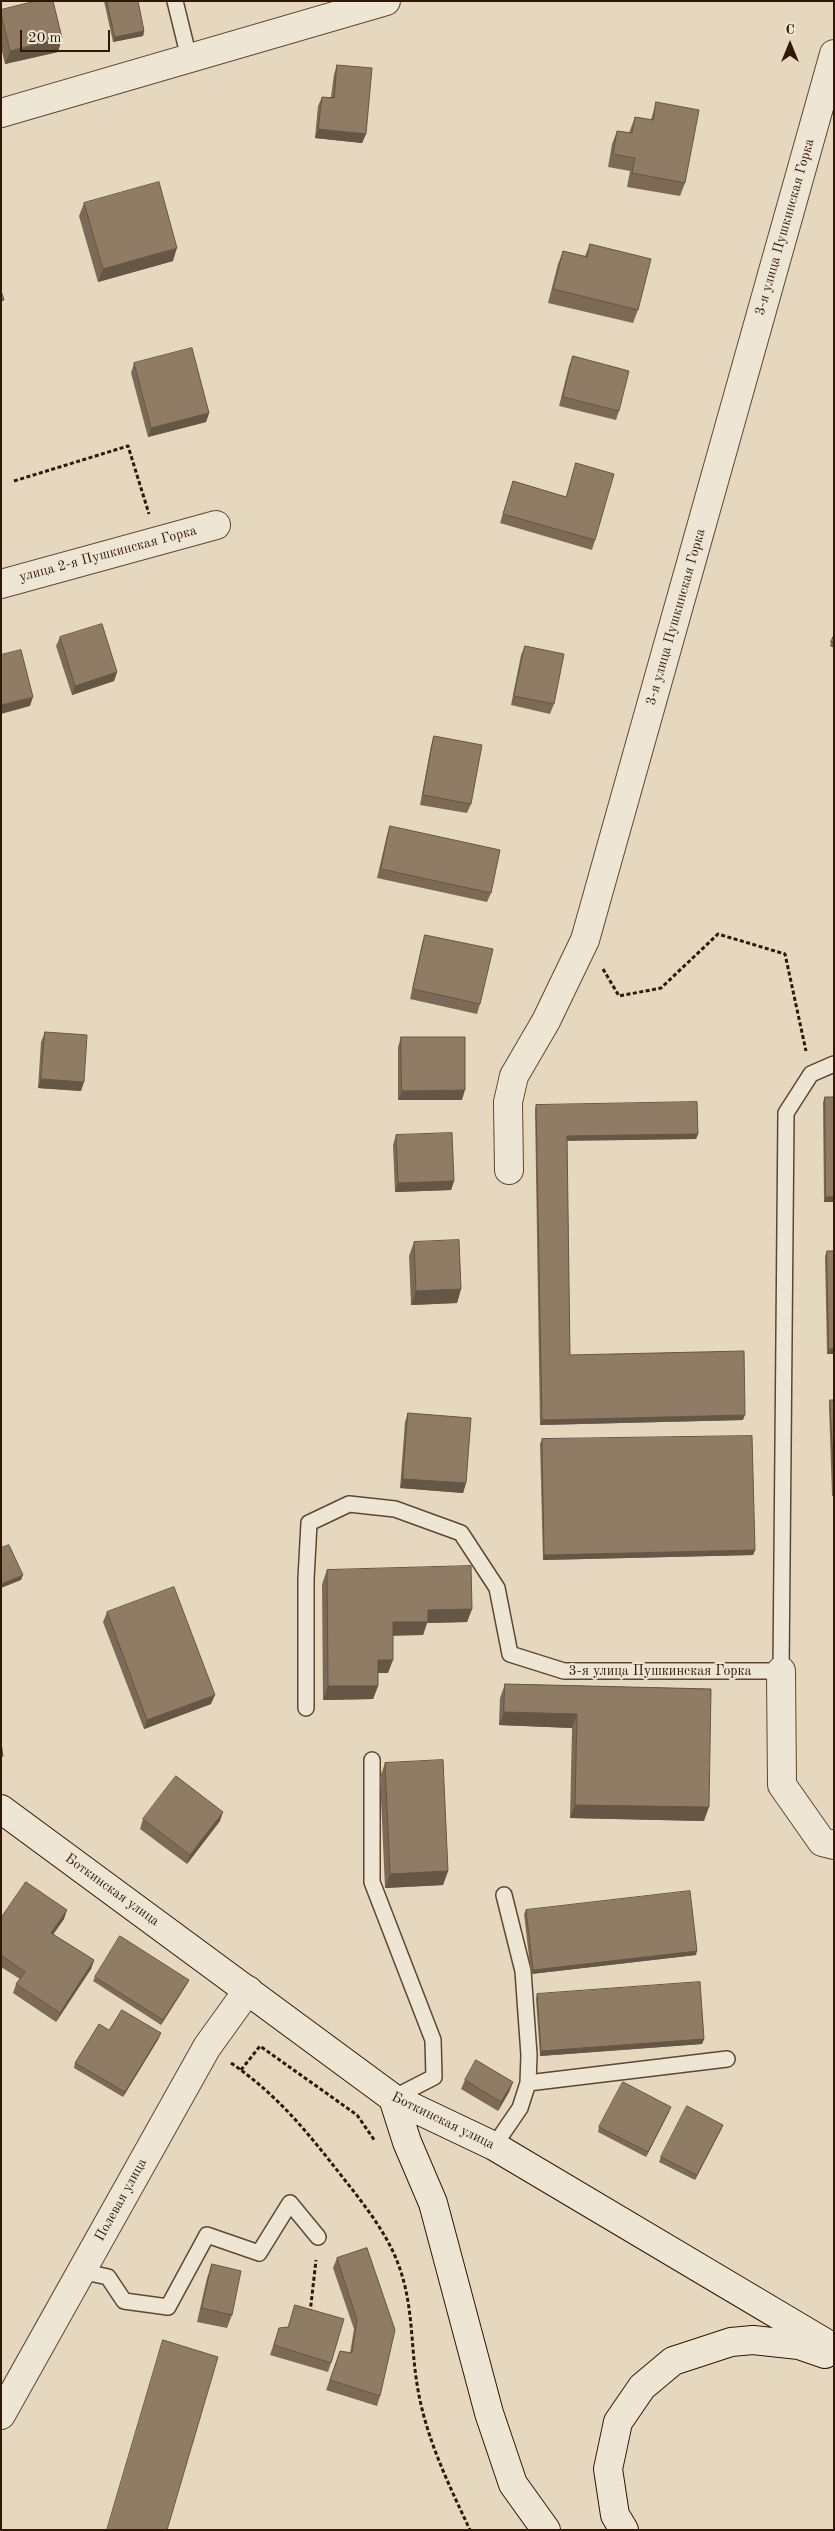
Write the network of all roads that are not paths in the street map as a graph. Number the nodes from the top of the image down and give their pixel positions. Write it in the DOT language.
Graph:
graph roads {
  1 [pos="175,1"];
  2 [pos="386,1"];
  3 [pos="834,54"];
  4 [pos="189,58"];
  5 [pos="1,113"];
  6 [pos="216,525"];
  7 [pos="1,584"];
  8 [pos="834,1064"];
  9 [pos="510,1170"];
  10 [pos="781,1672"];
  11 [pos="306,1708"];
  12 [pos="372,1760"];
  13 [pos="1,1809"];
  14 [pos="834,1845"];
  15 [pos="504,1895"];
  16 [pos="248,1990"];
  17 [pos="727,2059"];
  18 [pos="528,2083"];
  19 [pos="393,2098"];
  20 [pos="494,2146"];
  21 [pos="318,2237"];
  22 [pos="81,2271"];
  23 [pos="834,2348"];
  24 [pos="834,2358"];
  25 [pos="1,2415"];
  26 [pos="546,2530"];
  27 [pos="624,2530"];
  1 -- 4 [label="lane"];
  2 -- 4 [label="street"];
  3 -- 9 [label="street, 3-я улица Пушкинская Горка"];
  4 -- 5 [label="street"];
  6 -- 7 [label="street, улица 2-я Пушкинская Горка"];
  8 -- 10 [label="lane"];
  10 -- 11 [label="lane, 3-я улица Пушкинская Горка"];
  10 -- 14 [label="street"];
  12 -- 19 [label="lane"];
  13 -- 16 [label="street, Боткинская улица"];
  15 -- 18 [label="lane"];
  16 -- 19 [label="street, Боткинская улица"];
  16 -- 22 [label="street, Полевая улица"];
  17 -- 18 [label="lane"];
  18 -- 20 [label="lane"];
  19 -- 20 [label="street, Боткинская улица"];
  19 -- 26 [label="street"];
  20 -- 23 [label="street, Боткинская улица"];
  21 -- 22 [label="lane"];
  22 -- 25 [label="street, Полевая улица"];
  24 -- 27 [label="street"];
}
